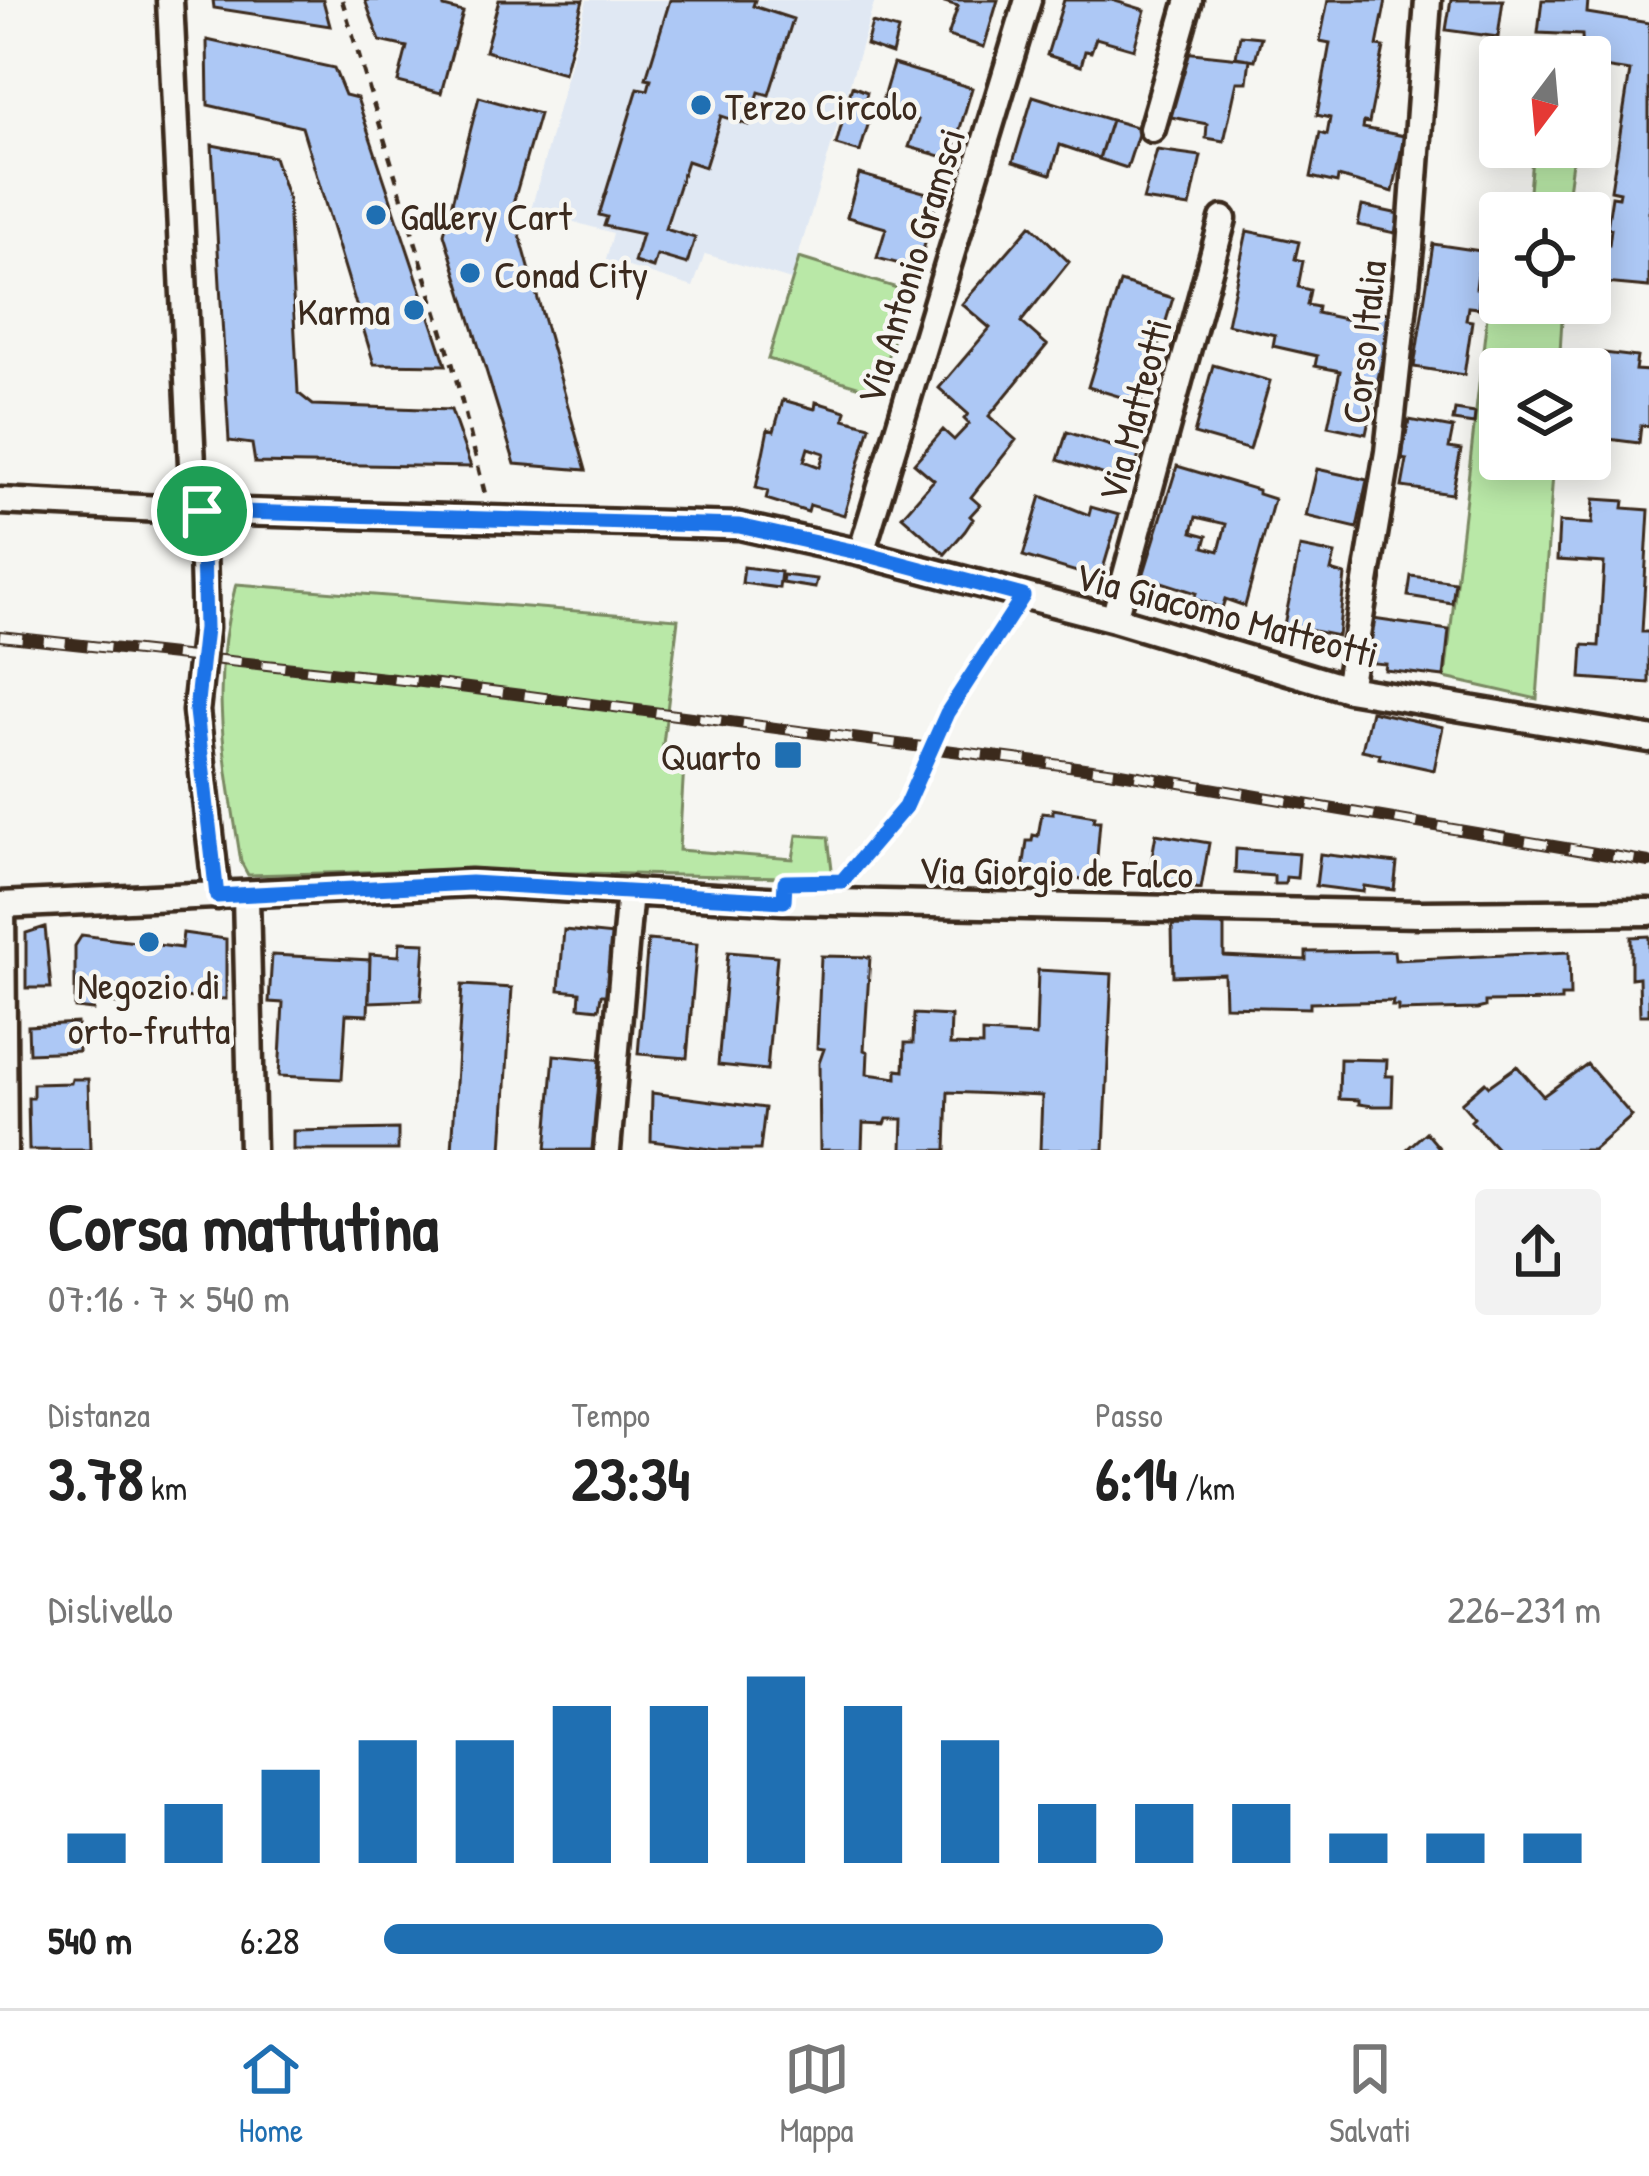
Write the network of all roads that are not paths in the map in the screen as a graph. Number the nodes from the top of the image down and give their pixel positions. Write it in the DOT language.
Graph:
graph roads {
  1 [pos="170,0"];
  2 [pos="1028,0"];
  3 [pos="1189,0"];
  4 [pos="1428,0"];
  5 [pos="1152,129"];
  6 [pos="1223,219"];
  7 [pos="0,502"];
  8 [pos="202,511"];
  9 [pos="861,553"];
  10 [pos="1114,619"];
  11 [pos="1348,689"];
  12 [pos="1649,740"];
  13 [pos="630,891"];
  14 [pos="217,896"];
  15 [pos="246,896"];
  16 [pos="1,905"];
  17 [pos="1649,912"];
  18 [pos="1,967"];
  19 [pos="4,1150"];
  20 [pos="251,1150"];
  21 [pos="608,1150"];
  1 -- 8 [label="street"];
  2 -- 9 [label="street, Via Antonio Gramsci"];
  3 -- 5 [label="street"];
  4 -- 11 [label="street, Corso Italia"];
  6 -- 10 [label="street, Via Matteotti"];
  7 -- 8 [label="street, Via Giacomo Matteotti"];
  8 -- 9 [label="street, Via Giacomo Matteotti"];
  8 -- 14 [label="street"];
  9 -- 10 [label="street, Via Giacomo Matteotti"];
  10 -- 11 [label="street, Via Giacomo Matteotti"];
  11 -- 12 [label="street, Via Giacomo Matteotti"];
  13 -- 15 [label="street, Via Giorgio de Falco"];
  13 -- 17 [label="street, Via Giorgio de Falco"];
  13 -- 21 [label="street"];
  14 -- 15 [label="street, Via Giorgio de Falco"];
  14 -- 16 [label="street, Via Giorgio de Falco"];
  15 -- 20 [label="street"];
  16 -- 18 [label="street"];
  18 -- 19 [label="street"];
}
